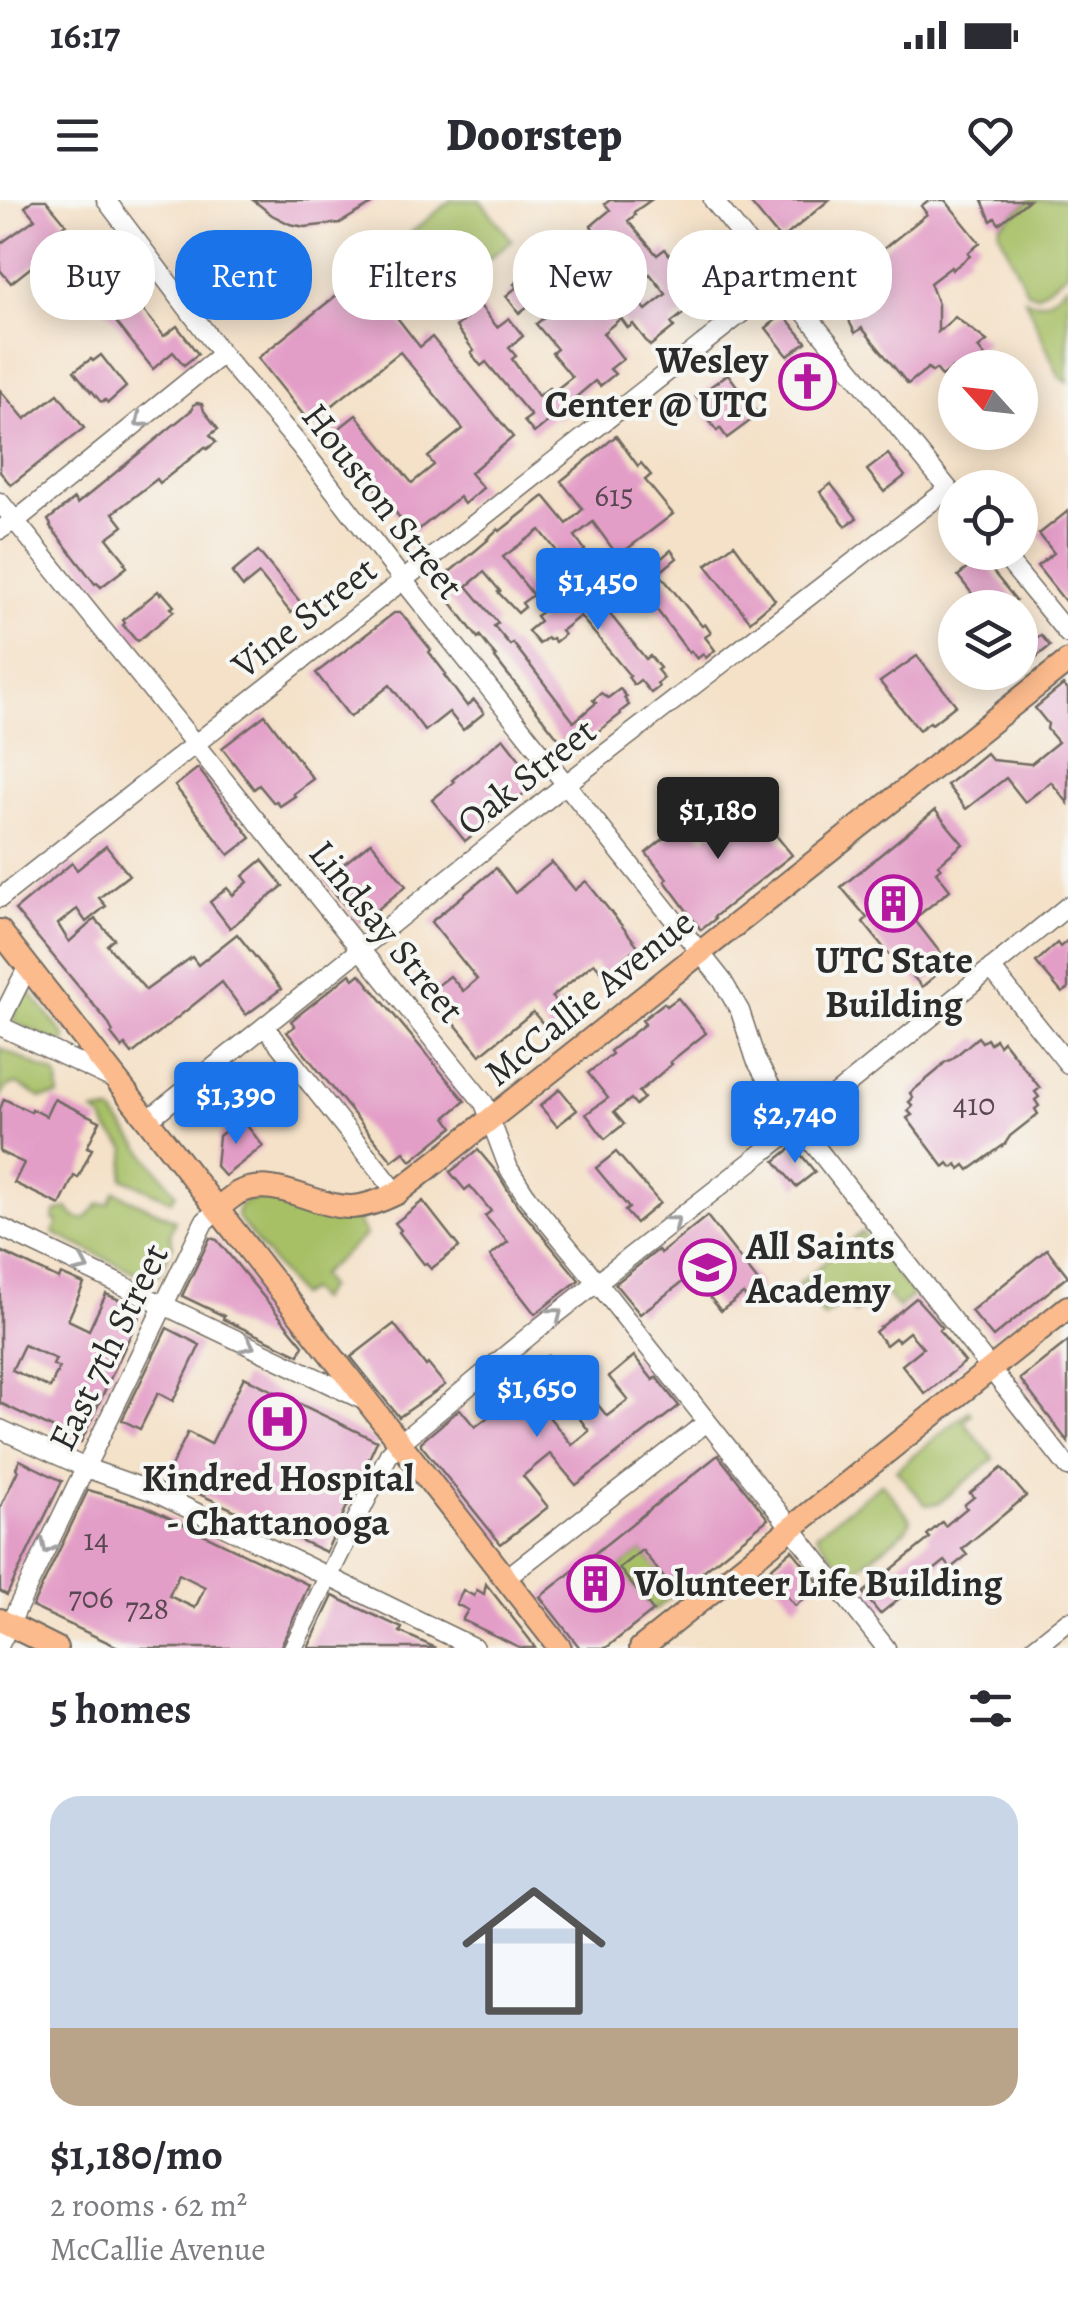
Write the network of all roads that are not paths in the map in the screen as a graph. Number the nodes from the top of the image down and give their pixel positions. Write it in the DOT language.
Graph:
graph roads {
  1 [pos="106,200"];
  2 [pos="713,200"];
  3 [pos="741,230"];
  4 [pos="155,283"];
  5 [pos="734,320"];
  6 [pos="818,320"];
  7 [pos="216,359"];
  8 [pos="282,425"];
  9 [pos="938,475"];
  10 [pos="0,502"];
  11 [pos="938,504"];
  12 [pos="7,524"];
  13 [pos="1016,570"];
  14 [pos="403,580"];
  15 [pos="1068,634"];
  16 [pos="1068,661"];
  17 [pos="195,746"];
  18 [pos="566,784"];
  19 [pos="0,898"];
  20 [pos="1068,906"];
  21 [pos="0,930"];
  22 [pos="360,950"];
  23 [pos="700,954"];
  24 [pos="28,966"];
  25 [pos="992,968"];
  26 [pos="0,1024"];
  27 [pos="265,1027"];
  28 [pos="1068,1064"];
  29 [pos="119,1082"];
  30 [pos="492,1119"];
  31 [pos="149,1120"];
  32 [pos="798,1125"];
  33 [pos="397,1192"];
  34 [pos="218,1209"];
  35 [pos="0,1227"];
  36 [pos="597,1282"];
  37 [pos="164,1304"];
  38 [pos="1068,1308"];
  39 [pos="990,1369"];
  40 [pos="335,1375"];
  41 [pos="707,1422"];
  42 [pos="0,1429"];
  43 [pos="400,1443"];
  44 [pos="1068,1467"];
  45 [pos="86,1468"];
  46 [pos="792,1529"];
  47 [pos="328,1578"];
  48 [pos="506,1579"];
  49 [pos="1068,1621"];
  50 [pos="4,1630"];
  51 [pos="1041,1646"];
  52 [pos="56,1648"];
  53 [pos="293,1648"];
  54 [pos="475,1648"];
  55 [pos="560,1648"];
  56 [pos="641,1648"];
  57 [pos="886,1648"];
  1 -- 8 [label="street, Houston Street"];
  2 -- 3 [label="street"];
  4 -- 7 [label="street"];
  5 -- 14 [label="street, Vine Street"];
  6 -- 9 [label="street"];
  7 -- 8 [label="street"];
  7 -- 12 [label="street, one-way"];
  8 -- 14 [label="street, Houston Street"];
  10 -- 12 [label="street, Lindsay Street"];
  11 -- 18 [label="street, Oak Street"];
  12 -- 17 [label="street, Lindsay Street"];
  13 -- 15 [label="street"];
  14 -- 17 [label="street, Vine Street"];
  14 -- 18 [label="street, Houston Street"];
  16 -- 23 [label="main road, McCallie Avenue"];
  17 -- 19 [label="street, Vine Street"];
  17 -- 22 [label="street, Lindsay Street"];
  18 -- 22 [label="street, Oak Street"];
  18 -- 23 [label="street, Houston Street"];
  20 -- 25 [label="street"];
  21 -- 24 [label="main road"];
  22 -- 27 [label="street, Oak Street"];
  22 -- 30 [label="street, Lindsay Street"];
  23 -- 30 [label="main road, McCallie Avenue"];
  23 -- 32 [label="street, Houston Street"];
  24 -- 26 [label="street"];
  24 -- 29 [label="main road"];
  25 -- 28 [label="street"];
  25 -- 32 [label="street"];
  26 -- 29 [label="street"];
  27 -- 31 [label="street, Oak Street"];
  27 -- 33 [label="street"];
  29 -- 31 [label="main road"];
  30 -- 33 [label="main road, McCallie Avenue"];
  30 -- 36 [label="street, Lindsay Street"];
  31 -- 34 [label="main road"];
  36 -- 32 [label="street, one-way"];
  32 -- 39 [label="street, Houston Street"];
  33 -- 34 [label="main road, McCallie Avenue"];
  34 -- 37 [label="street, East 7th Street"];
  34 -- 40 [label="main road"];
  35 -- 37 [label="street, one-way"];
  36 -- 41 [label="street, Lindsay Street"];
  43 -- 36 [label="street, one-way"];
  37 -- 40 [label="street, one-way"];
  37 -- 45 [label="street, East 7th Street"];
  38 -- 39 [label="main road"];
  39 -- 44 [label="street, Houston Street"];
  39 -- 46 [label="main road"];
  40 -- 43 [label="main road"];
  41 -- 46 [label="street, Lindsay Street"];
  41 -- 48 [label="street"];
  42 -- 45 [label="street"];
  43 -- 47 [label="street"];
  43 -- 48 [label="main road"];
  45 -- 47 [label="street"];
  45 -- 50 [label="street, East 7th Street, one-way"];
  46 -- 56 [label="main road"];
  46 -- 57 [label="street, Lindsay Street"];
  47 -- 53 [label="street"];
  47 -- 54 [label="street"];
  48 -- 55 [label="main road"];
  49 -- 51 [label="street"];
  50 -- 52 [label="main road"];
}
